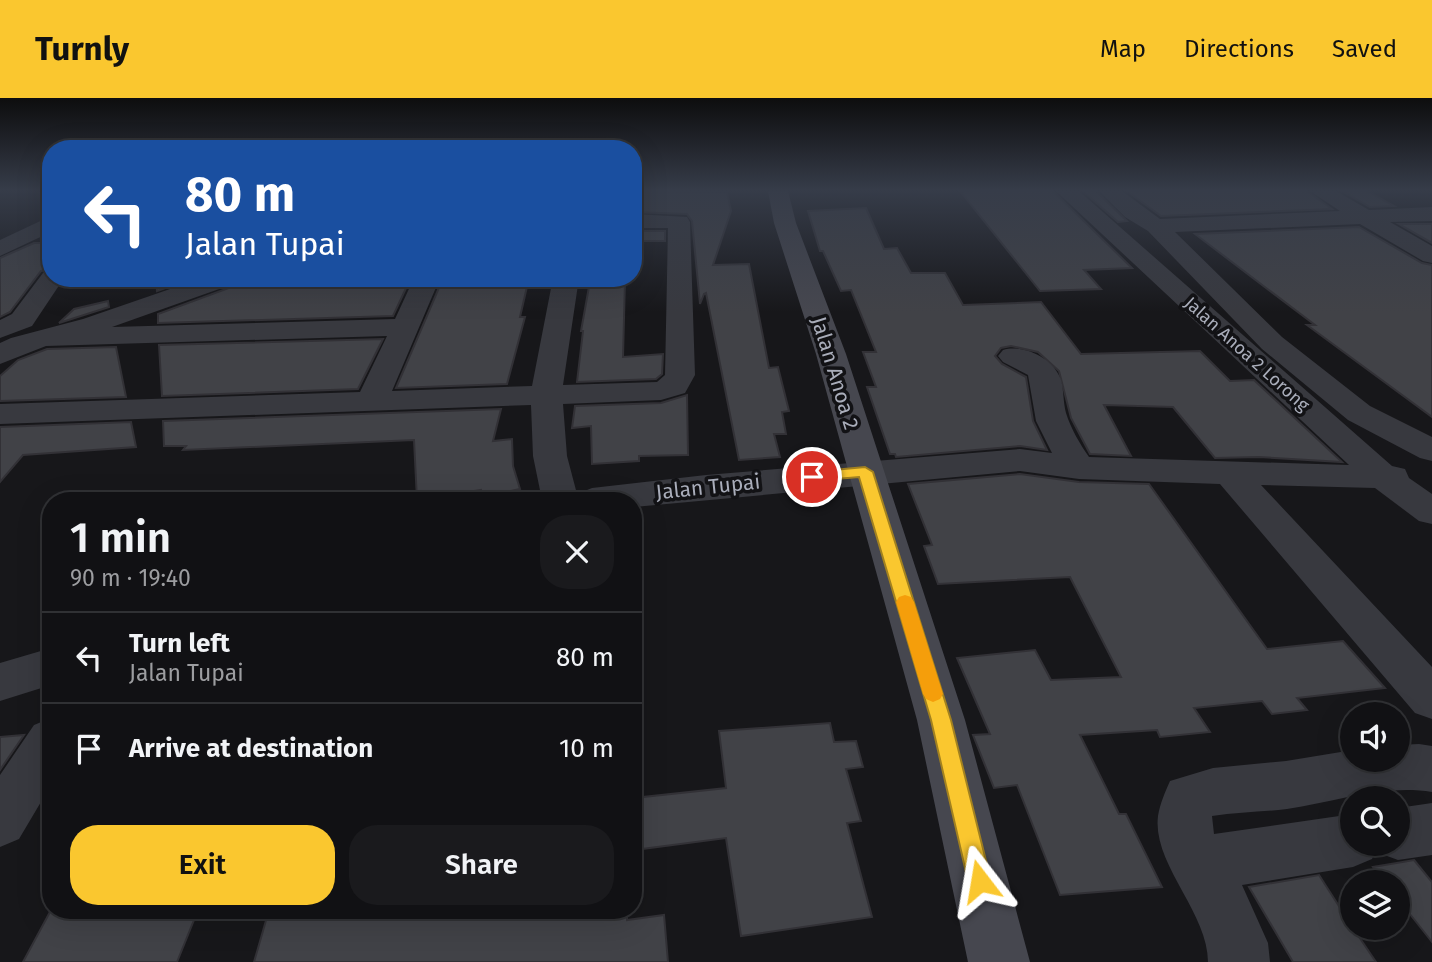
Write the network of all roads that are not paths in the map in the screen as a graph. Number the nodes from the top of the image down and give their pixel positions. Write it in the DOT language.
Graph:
graph roads {
  1 [pos="35,231"];
  2 [pos="679,231"];
  3 [pos="788,231"];
  4 [pos="1111,231"];
  5 [pos="1161,231"];
  6 [pos="1389,231"];
  7 [pos="0,249"];
  8 [pos="0,256"];
  9 [pos="1432,256"];
  10 [pos="42,257"];
  11 [pos="46,287"];
  12 [pos="201,287"];
  13 [pos="423,287"];
  14 [pos="564,287"];
  15 [pos="404,327"];
  16 [pos="0,330"];
  17 [pos="47,338"];
  18 [pos="0,355"];
  19 [pos="1013,356"];
  20 [pos="546,394"];
  21 [pos="372,400"];
  22 [pos="0,414"];
  23 [pos="1432,451"];
  24 [pos="1079,468"];
  25 [pos="865,472"];
  26 [pos="1230,473"];
  27 [pos="1381,475"];
  28 [pos="1432,485"];
  29 [pos="558,492"];
  30 [pos="642,495"];
  31 [pos="1432,512"];
  32 [pos="42,669"];
  33 [pos="0,682"];
  34 [pos="1432,699"];
  35 [pos="42,754"];
  36 [pos="1432,769"];
  37 [pos="0,821"];
  38 [pos="1432,829"];
  39 [pos="1410,832"];
  40 [pos="1340,842"];
  41 [pos="1199,864"];
  42 [pos="999,962"];
  43 [pos="1239,962"];
  1 -- 7 [label="street"];
  2 -- 20 [label="street"];
  3 -- 25 [label="street, Jalan Anoa 2"];
  4 -- 27 [label="street, Jalan Anoa 2 Lorong"];
  5 -- 23 [label="street"];
  6 -- 9 [label="street"];
  8 -- 10 [label="street"];
  11 -- 16 [label="street"];
  12 -- 17 [label="street"];
  13 -- 15 [label="street"];
  14 -- 20 [label="street"];
  15 -- 17 [label="street"];
  15 -- 21 [label="street"];
  17 -- 18 [label="street"];
  19 -- 24 [label="street"];
  20 -- 21 [label="street"];
  20 -- 29 [label="street"];
  21 -- 22 [label="street"];
  24 -- 25 [label="street, Jalan Tupai"];
  24 -- 26 [label="street, Jalan Tupai"];
  25 -- 30 [label="street, Jalan Tupai"];
  25 -- 42 [label="street, Jalan Anoa 2"];
  26 -- 27 [label="street, Jalan Tupai"];
  26 -- 34 [label="street"];
  27 -- 28 [label="street, Jalan Tupai"];
  27 -- 31 [label="street, Jalan Anoa 2 Lorong"];
  32 -- 33 [label="street"];
  35 -- 37 [label="street"];
  36 -- 41 [label="street"];
  38 -- 39 [label="street"];
  40 -- 41 [label="street"];
  41 -- 43 [label="street"];
}
